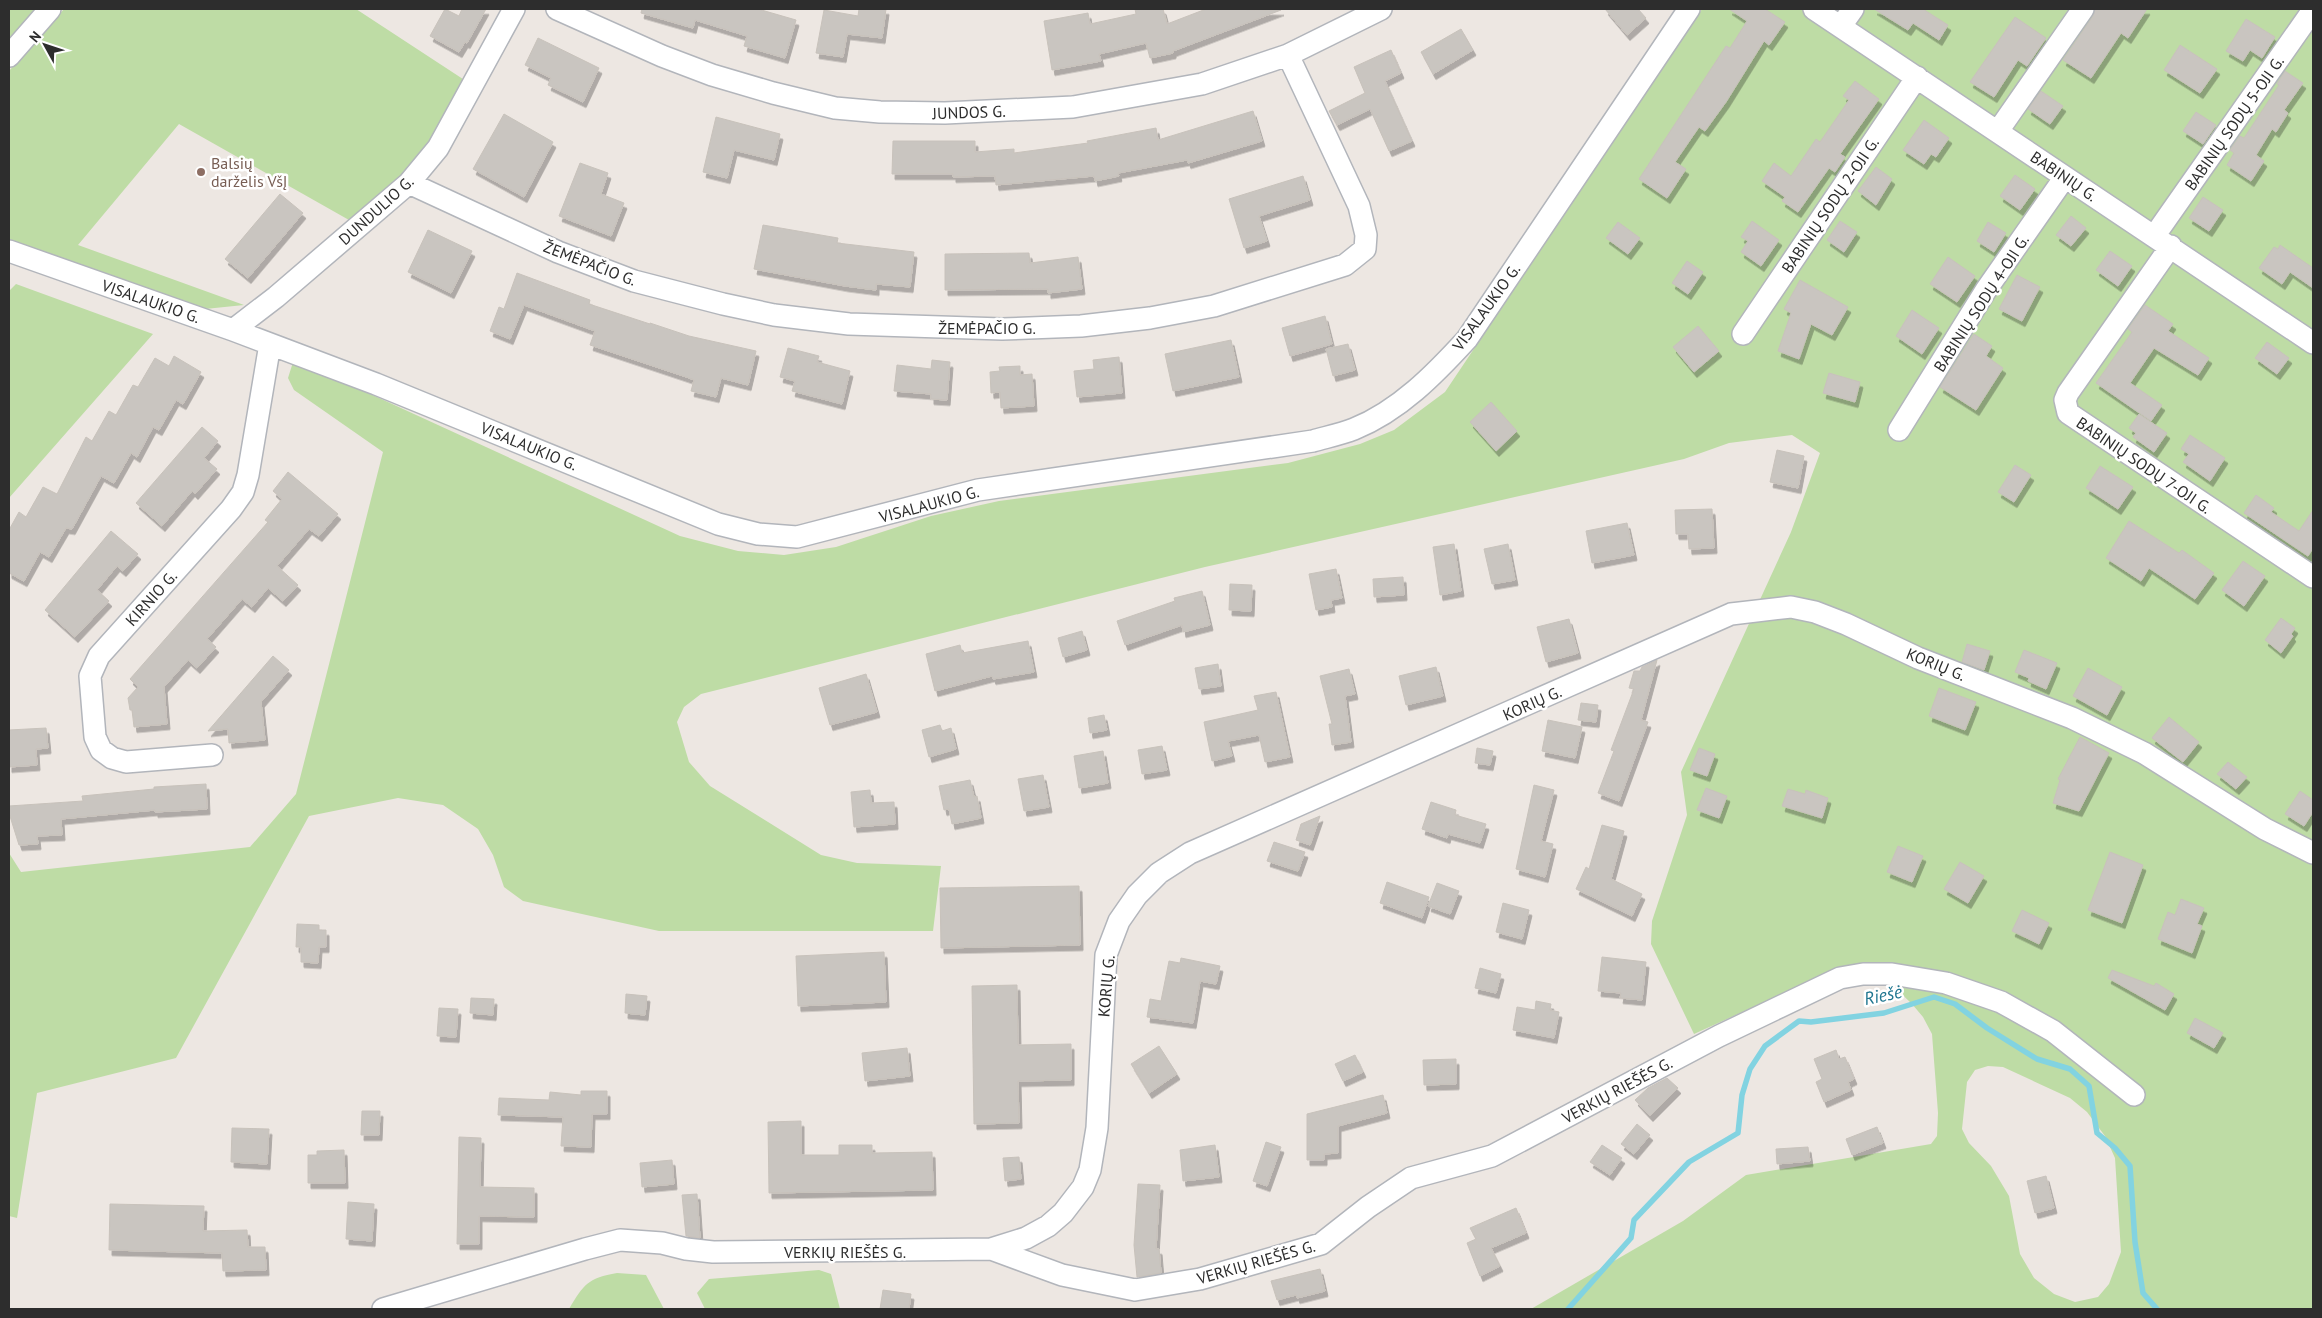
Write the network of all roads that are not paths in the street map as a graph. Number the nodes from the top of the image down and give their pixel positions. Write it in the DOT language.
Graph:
graph roads {
  1 [pos="50,9"];
  2 [pos="514,9"];
  3 [pos="557,9"];
  4 [pos="1381,9"];
  5 [pos="1689,9"];
  6 [pos="1814,9"];
  7 [pos="2083,9"];
  8 [pos="2313,10"];
  9 [pos="1847,17"];
  10 [pos="1288,55"];
  11 [pos="9,56"];
  12 [pos="1917,77"];
  13 [pos="1998,131"];
  14 [pos="2065,177"];
  15 [pos="409,183"];
  16 [pos="2163,241"];
  17 [pos="9,251"];
  18 [pos="233,330"];
  19 [pos="1743,334"];
  20 [pos="2313,341"];
  21 [pos="270,344"];
  22 [pos="1899,430"];
  23 [pos="2313,578"];
  24 [pos="212,755"];
  25 [pos="2313,853"];
  26 [pos="2134,1095"];
  27 [pos="990,1250"];
  28 [pos="383,1309"];
  1 -- 11 [label="street"];
  2 -- 15 [label="street, DUNDULIO G."];
  3 -- 10 [label="street, JUNDOS G."];
  4 -- 10 [label="street, JUNDOS G."];
  5 -- 21 [label="street, VISALAUKIO G."];
  6 -- 9 [label="street, BABINIŲ G."];
  7 -- 13 [label="street"];
  8 -- 16 [label="street, BABINIŲ SODŲ 5-OJI G."];
  9 -- 12 [label="street, BABINIŲ G."];
  10 -- 15 [label="street, ŽEMĖPAČIO G."];
  12 -- 13 [label="street, BABINIŲ G."];
  12 -- 19 [label="street, BABINIŲ SODŲ 2-OJI G."];
  13 -- 14 [label="street, BABINIŲ G."];
  14 -- 16 [label="street, BABINIŲ G."];
  14 -- 22 [label="street, BABINIŲ SODŲ 4-OJI G."];
  15 -- 18 [label="street, DUNDULIO G."];
  16 -- 20 [label="street, BABINIŲ G."];
  16 -- 23 [label="street, BABINIŲ SODŲ 7-OJI G."];
  17 -- 18 [label="street, VISALAUKIO G."];
  18 -- 21 [label="street, VISALAUKIO G."];
  21 -- 24 [label="street, KIRNIO G."];
  25 -- 27 [label="street, KORIŲ G."];
  26 -- 27 [label="street, VERKIŲ RIEŠĖS G."];
  27 -- 28 [label="street, VERKIŲ RIEŠĖS G."];
}
